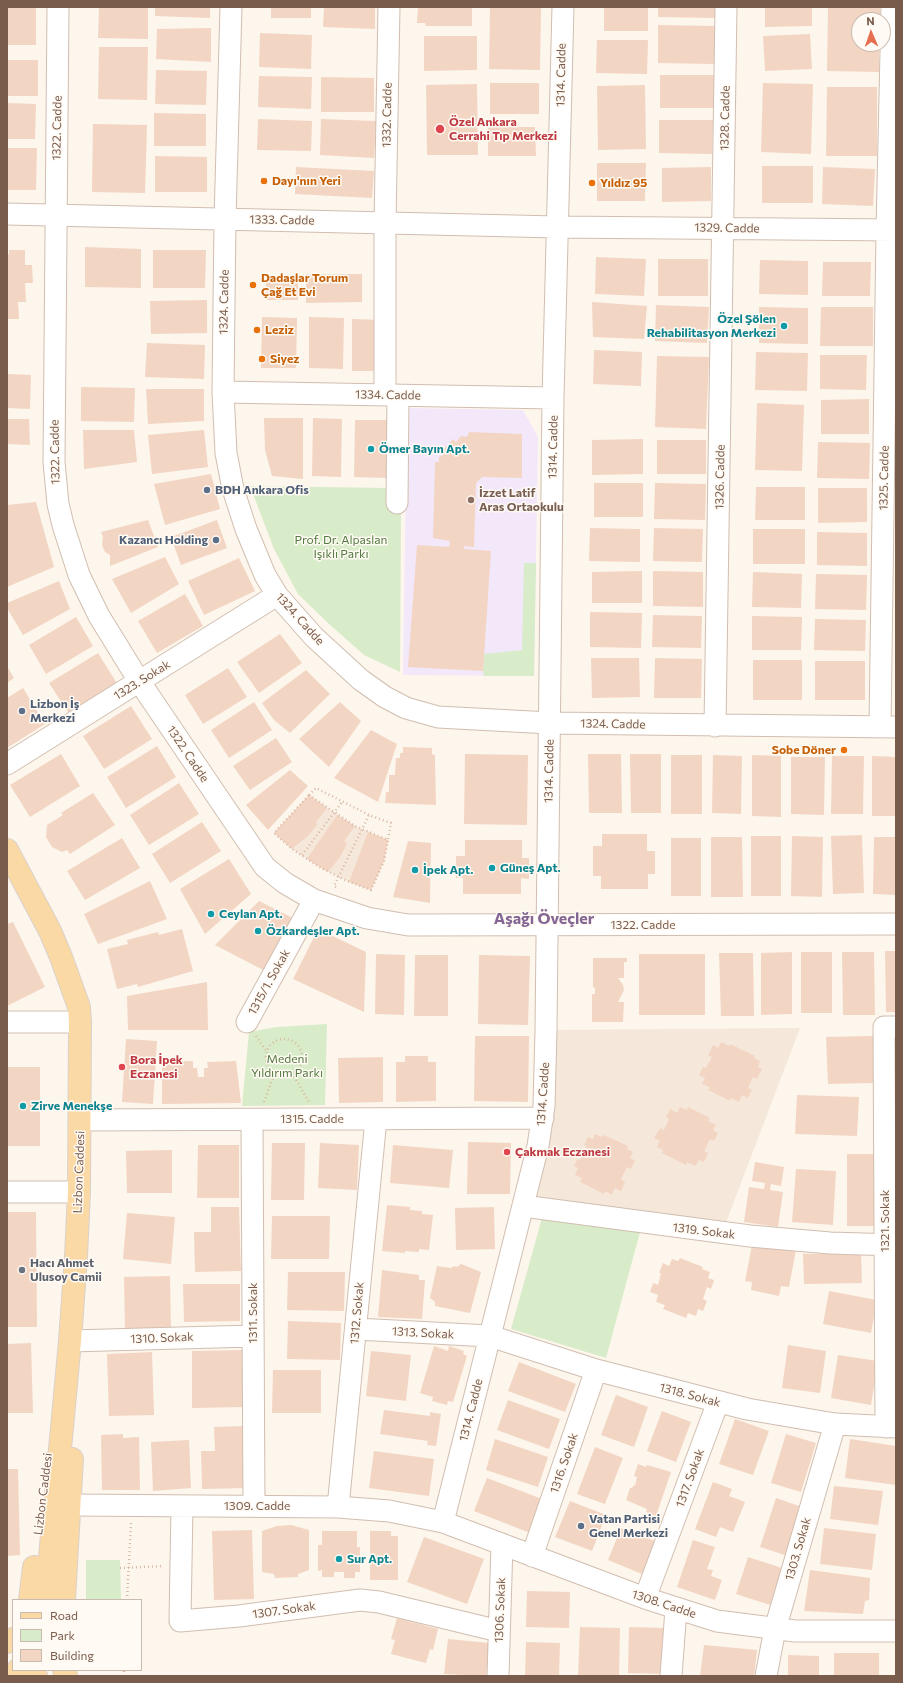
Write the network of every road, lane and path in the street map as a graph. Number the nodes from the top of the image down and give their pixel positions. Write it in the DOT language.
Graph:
graph roads {
  1 [pos="58,7"];
  2 [pos="231,7"];
  3 [pos="389,7"];
  4 [pos="563,7"];
  5 [pos="726,7"];
  6 [pos="892,7"];
  7 [pos="893,109"];
  8 [pos="7,214"];
  9 [pos="56,215"];
  10 [pos="225,219"];
  11 [pos="385,223"];
  12 [pos="557,227"];
  13 [pos="724,228"];
  14 [pos="891,230"];
  15 [pos="223,392"];
  16 [pos="392,395"];
  17 [pos="553,398"];
  18 [pos="397,503"];
  19 [pos="277,595"];
  20 [pos="140,681"];
  21 [pos="550,723"];
  22 [pos="715,726"];
  23 [pos="888,727"];
  24 [pos="7,764"];
  25 [pos="309,795"];
  26 [pos="342,802"];
  27 [pos="335,813"];
  28 [pos="369,815"];
  29 [pos="362,830"];
  30 [pos="388,840"];
  31 [pos="7,850"];
  32 [pos="302,856"];
  33 [pos="339,877"];
  34 [pos="314,900"];
  35 [pos="896,924"];
  36 [pos="547,925"];
  37 [pos="7,1022"];
  38 [pos="80,1022"];
  39 [pos="247,1022"];
  40 [pos="896,1027"];
  41 [pos="275,1072"];
  42 [pos="292,1073"];
  43 [pos="543,1118"];
  44 [pos="319,1119"];
  45 [pos="376,1119"];
  46 [pos="81,1120"];
  47 [pos="255,1120"];
  48 [pos="7,1192"];
  49 [pos="80,1192"];
  50 [pos="523,1206"];
  51 [pos="891,1245"];
  52 [pos="356,1329"];
  53 [pos="253,1336"];
  54 [pos="490,1336"];
  55 [pos="70,1341"];
  56 [pos="67,1365"];
  57 [pos="596,1370"];
  58 [pos="718,1402"];
  59 [pos="835,1424"];
  60 [pos="891,1427"];
  61 [pos="70,1505"];
  62 [pos="131,1506"];
  63 [pos="182,1506"];
  64 [pos="254,1506"];
  65 [pos="338,1507"];
  66 [pos="442,1522"];
  67 [pos="502,1544"];
  68 [pos="532,1556"];
  69 [pos="182,1565"];
  70 [pos="129,1567"];
  71 [pos="120,1568"];
  72 [pos="645,1598"];
  73 [pos="30,1599"];
  74 [pos="46,1599"];
  75 [pos="64,1599"];
  76 [pos="127,1599"];
  77 [pos="676,1609"];
  78 [pos="775,1629"];
  79 [pos="499,1631"];
  80 [pos="896,1631"];
  81 [pos="21,1671"];
  82 [pos="36,1676"];
  83 [pos="498,1676"];
  84 [pos="671,1676"];
  85 [pos="766,1676"];
  1 -- 9 [label="street, 1322. Cadde"];
  2 -- 10 [label="street, 1324. Cadde"];
  3 -- 11 [label="street, 1332. Cadde"];
  4 -- 12 [label="street, 1314. Cadde"];
  5 -- 13 [label="street, 1328. Cadde"];
  6 -- 7 [label="street, 1325. Cadde"];
  7 -- 14 [label="street, 1325. Cadde"];
  8 -- 9 [label="street, 1333. Cadde"];
  9 -- 10 [label="street, 1333. Cadde"];
  9 -- 20 [label="street, 1322. Cadde"];
  10 -- 11 [label="street, 1333. Cadde"];
  10 -- 15 [label="street, 1324. Cadde"];
  11 -- 12 [label="street, 1333. Cadde"];
  11 -- 16 [label="street, 1332. Cadde"];
  12 -- 13 [label="street, 1329. Cadde"];
  12 -- 17 [label="street, 1314. Cadde"];
  13 -- 14 [label="street, 1329. Cadde"];
  13 -- 22 [label="street, 1326. Cadde"];
  14 -- 23 [label="street, 1325. Cadde"];
  15 -- 16 [label="street, 1334. Cadde"];
  15 -- 19 [label="street, 1324. Cadde"];
  16 -- 17 [label="street, 1334. Cadde"];
  16 -- 18 [label="street, 1332. Cadde"];
  17 -- 21 [label="street, 1314. Cadde"];
  19 -- 20 [label="street, 1323. Sokak"];
  19 -- 21 [label="street, 1324. Cadde"];
  20 -- 24 [label="street, 1323. Sokak"];
  20 -- 34 [label="street, 1322. Cadde"];
  21 -- 22 [label="street, 1324. Cadde"];
  21 -- 36 [label="street, 1314. Cadde"];
  22 -- 23 [label="street, 1324. Cadde"];
  25 -- 26 [label="path"];
  25 -- 27 [label="path"];
  25 -- 32 [label="path"];
  26 -- 27 [label="path"];
  26 -- 28 [label="path"];
  27 -- 29 [label="path"];
  27 -- 32 [label="path"];
  28 -- 29 [label="path"];
  28 -- 30 [label="path"];
  29 -- 30 [label="path"];
  29 -- 33 [label="path"];
  30 -- 33 [label="path"];
  31 -- 38 [label="main road, Lizbon Caddesi"];
  32 -- 33 [label="path"];
  34 -- 36 [label="street, 1322. Cadde"];
  34 -- 39 [label="street, 1315/1. Sokak"];
  35 -- 36 [label="street, 1322. Cadde"];
  36 -- 43 [label="street, 1314. Cadde"];
  37 -- 38 [label="street"];
  38 -- 46 [label="main road, Lizbon Caddesi"];
  40 -- 51 [label="street, 1321. Sokak"];
  41 -- 42 [label="path"];
  41 -- 42 [label="path"];
  41 -- 47 [label="path"];
  42 -- 44 [label="path"];
  43 -- 45 [label="street, 1315. Cadde"];
  43 -- 50 [label="street, 1314. Cadde"];
  44 -- 45 [label="street, 1315. Cadde"];
  44 -- 47 [label="street, 1315. Cadde"];
  45 -- 52 [label="street, 1312. Sokak"];
  46 -- 47 [label="street, 1315. Cadde"];
  46 -- 49 [label="main road, Lizbon Caddesi"];
  47 -- 53 [label="street, 1311. Sokak"];
  48 -- 49 [label="street"];
  49 -- 55 [label="main road, Lizbon Caddesi"];
  50 -- 51 [label="street, 1319. Sokak"];
  50 -- 54 [label="street, 1314. Cadde"];
  51 -- 60 [label="street, 1321. Sokak"];
  52 -- 54 [label="street, 1313. Sokak"];
  52 -- 65 [label="street, 1312. Sokak"];
  53 -- 55 [label="street, 1310. Sokak"];
  53 -- 64 [label="street, 1311. Sokak"];
  54 -- 57 [label="street, 1318. Sokak"];
  54 -- 66 [label="street, 1314. Cadde"];
  55 -- 56 [label="main road, Lizbon Caddesi"];
  56 -- 61 [label="main road, Lizbon Caddesi"];
  56 -- 73 [label="main road, Lizbon Caddesi"];
  56 -- 74 [label="main road, Lizbon Caddesi"];
  57 -- 58 [label="street, 1318. Sokak"];
  57 -- 68 [label="street, 1316. Sokak"];
  58 -- 59 [label="street, 1318. Sokak"];
  58 -- 72 [label="street, 1317. Sokak"];
  59 -- 60 [label="street, 1318. Sokak"];
  59 -- 78 [label="street, 1303. Sokak"];
  61 -- 62 [label="street, 1309. Cadde"];
  61 -- 75 [label="main road, Lizbon Caddesi"];
  62 -- 63 [label="street, 1309. Cadde"];
  62 -- 70 [label="path"];
  63 -- 64 [label="street, 1309. Cadde"];
  63 -- 69 [label="street, 1307. Sokak"];
  64 -- 65 [label="street, 1309. Cadde"];
  65 -- 66 [label="street, 1309. Cadde"];
  66 -- 67 [label="street, 1308. Cadde"];
  67 -- 68 [label="street, 1308. Cadde"];
  67 -- 79 [label="street, 1306. Sokak"];
  68 -- 72 [label="street, 1308. Cadde"];
  69 -- 70 [label="path"];
  69 -- 79 [label="street, 1307. Sokak"];
  70 -- 71 [label="path"];
  70 -- 76 [label="path"];
  72 -- 77 [label="street, 1308. Cadde"];
  77 -- 78 [label="street, 1308. Cadde"];
  77 -- 84 [label="street"];
  78 -- 80 [label="street, 1308. Cadde"];
  78 -- 85 [label="street, 1303. Sokak"];
  79 -- 83 [label="street, 1306. Sokak"];
  81 -- 82 [label="main road"];
}
